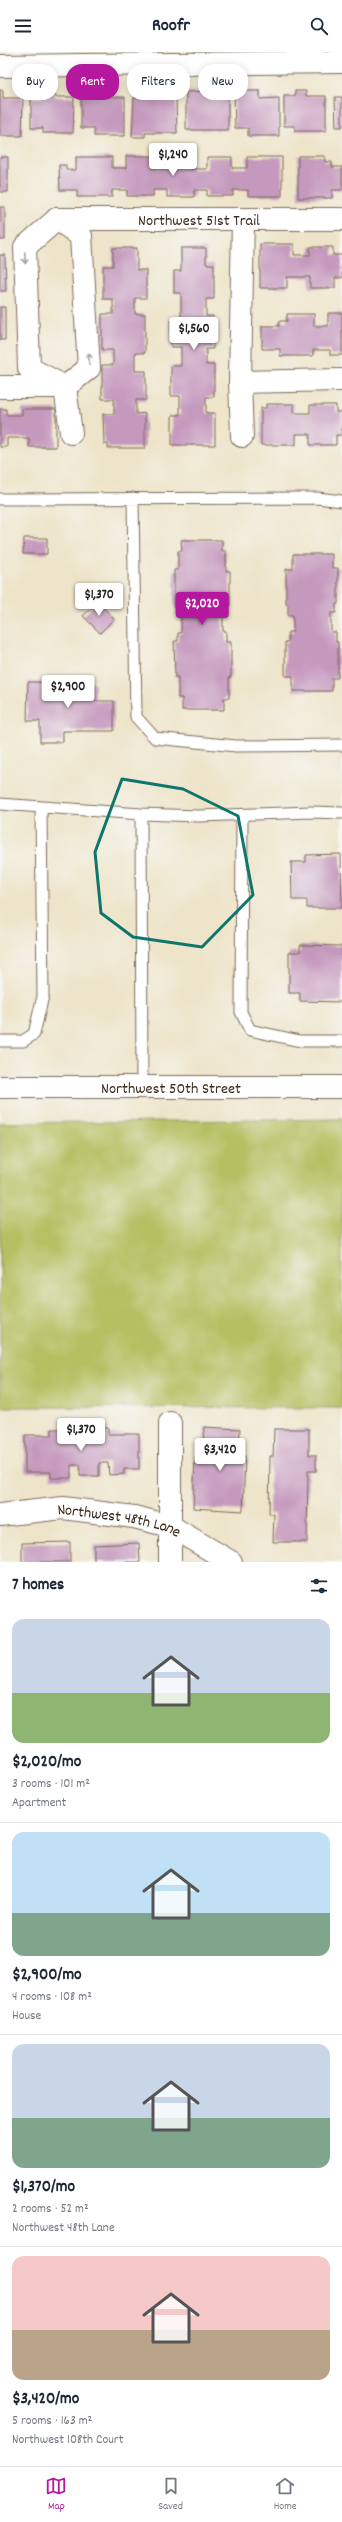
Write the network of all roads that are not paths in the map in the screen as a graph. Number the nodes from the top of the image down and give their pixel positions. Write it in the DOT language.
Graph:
graph roads {
  1 [pos="158,58"];
  2 [pos="308,58"];
  3 [pos="342,62"];
  4 [pos="0,66"];
  5 [pos="56,219"];
  6 [pos="243,219"];
  7 [pos="342,219"];
  8 [pos="342,380"];
  9 [pos="240,382"];
  10 [pos="0,387"];
  11 [pos="65,387"];
  12 [pos="71,434"];
  13 [pos="242,436"];
  14 [pos="132,498"];
  15 [pos="0,499"];
  16 [pos="342,501"];
  17 [pos="342,745"];
  18 [pos="0,804"];
  19 [pos="41,807"];
  20 [pos="342,813"];
  21 [pos="141,814"];
  22 [pos="242,815"];
  23 [pos="0,1041"];
  24 [pos="342,1041"];
  25 [pos="0,1087"];
  26 [pos="142,1087"];
  27 [pos="342,1087"];
  28 [pos="170,1423"];
  29 [pos="0,1515"];
  30 [pos="170,1526"];
  31 [pos="170,1562"];
  32 [pos="231,1562"];
  1 -- 2 [label="street"];
  1 -- 4 [label="street"];
  2 -- 3 [label="street"];
  5 -- 6 [label="street, Northwest 51st Trail"];
  11 -- 5 [label="street, one-way"];
  5 -- 11 [label="street, one-way"];
  6 -- 7 [label="street, Northwest 51st Trail"];
  6 -- 9 [label="street"];
  8 -- 9 [label="street"];
  9 -- 13 [label="street"];
  10 -- 11 [label="street"];
  11 -- 12 [label="street"];
  14 -- 15 [label="lane"];
  14 -- 16 [label="lane"];
  14 -- 17 [label="lane"];
  18 -- 19 [label="lane"];
  19 -- 21 [label="lane"];
  19 -- 23 [label="lane"];
  20 -- 22 [label="lane"];
  21 -- 22 [label="lane"];
  21 -- 26 [label="lane"];
  22 -- 24 [label="lane"];
  25 -- 26 [label="street, Northwest 50th Street"];
  26 -- 27 [label="street, Northwest 50th Street"];
  28 -- 30 [label="street"];
  29 -- 30 [label="street, Northwest 48th Lane"];
  30 -- 31 [label="street"];
  30 -- 32 [label="street, Northwest 48th Lane"];
}
